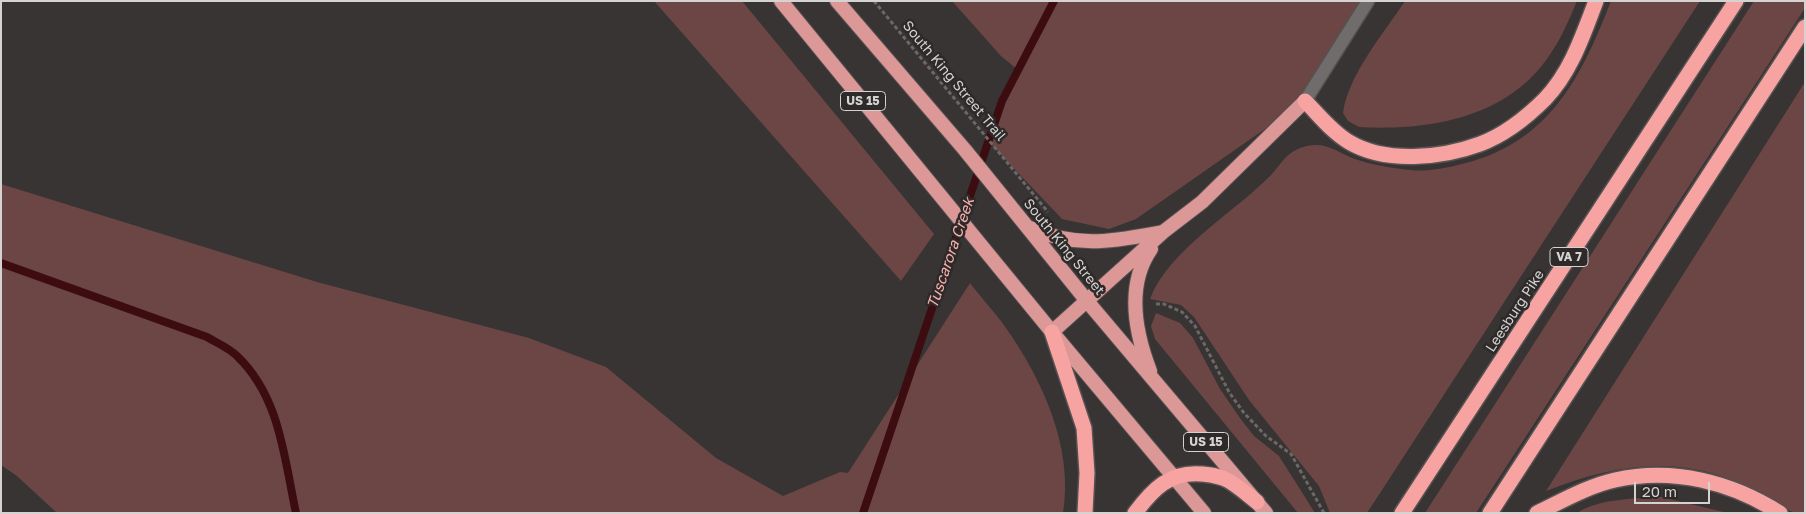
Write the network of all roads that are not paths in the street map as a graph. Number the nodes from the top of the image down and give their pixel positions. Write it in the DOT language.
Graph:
graph roads {
  1 [pos="781,1"];
  2 [pos="837,1"];
  3 [pos="1368,1"];
  4 [pos="1596,1"];
  5 [pos="1736,1"];
  6 [pos="1805,27"];
  7 [pos="1305,101"];
  8 [pos="1027,227"];
  9 [pos="1164,232"];
  10 [pos="1086,300"];
  11 [pos="1052,332"];
  12 [pos="1155,383"];
  13 [pos="1174,476"];
  14 [pos="1261,507"];
  15 [pos="1085,513"];
  16 [pos="1135,513"];
  17 [pos="1204,513"];
  18 [pos="1402,513"];
  19 [pos="1490,513"];
  20 [pos="1537,513"];
  21 [pos="1780,513"];
  1 -- 11 [label="highway, US 15"];
  2 -- 8 [label="highway, South King Street / US 15"];
  3 -- 7 [label="street"];
  4 -- 7 [label="highway"];
  5 -- 18 [label="highway, Leesburg Pike / VA 7"];
  6 -- 19 [label="highway"];
  7 -- 9 [label="highway"];
  8 -- 9 [label="highway"];
  8 -- 10 [label="highway, South King Street / US 15"];
  9 -- 10 [label="highway"];
  9 -- 12 [label="highway"];
  10 -- 11 [label="highway"];
  10 -- 12 [label="highway, South King Street / US 15"];
  11 -- 13 [label="highway"];
  11 -- 15 [label="highway"];
  12 -- 14 [label="highway, South King Street / US 15"];
  13 -- 14 [label="highway"];
  13 -- 16 [label="highway"];
  13 -- 17 [label="highway"];
  20 -- 21 [label="highway"];
}
